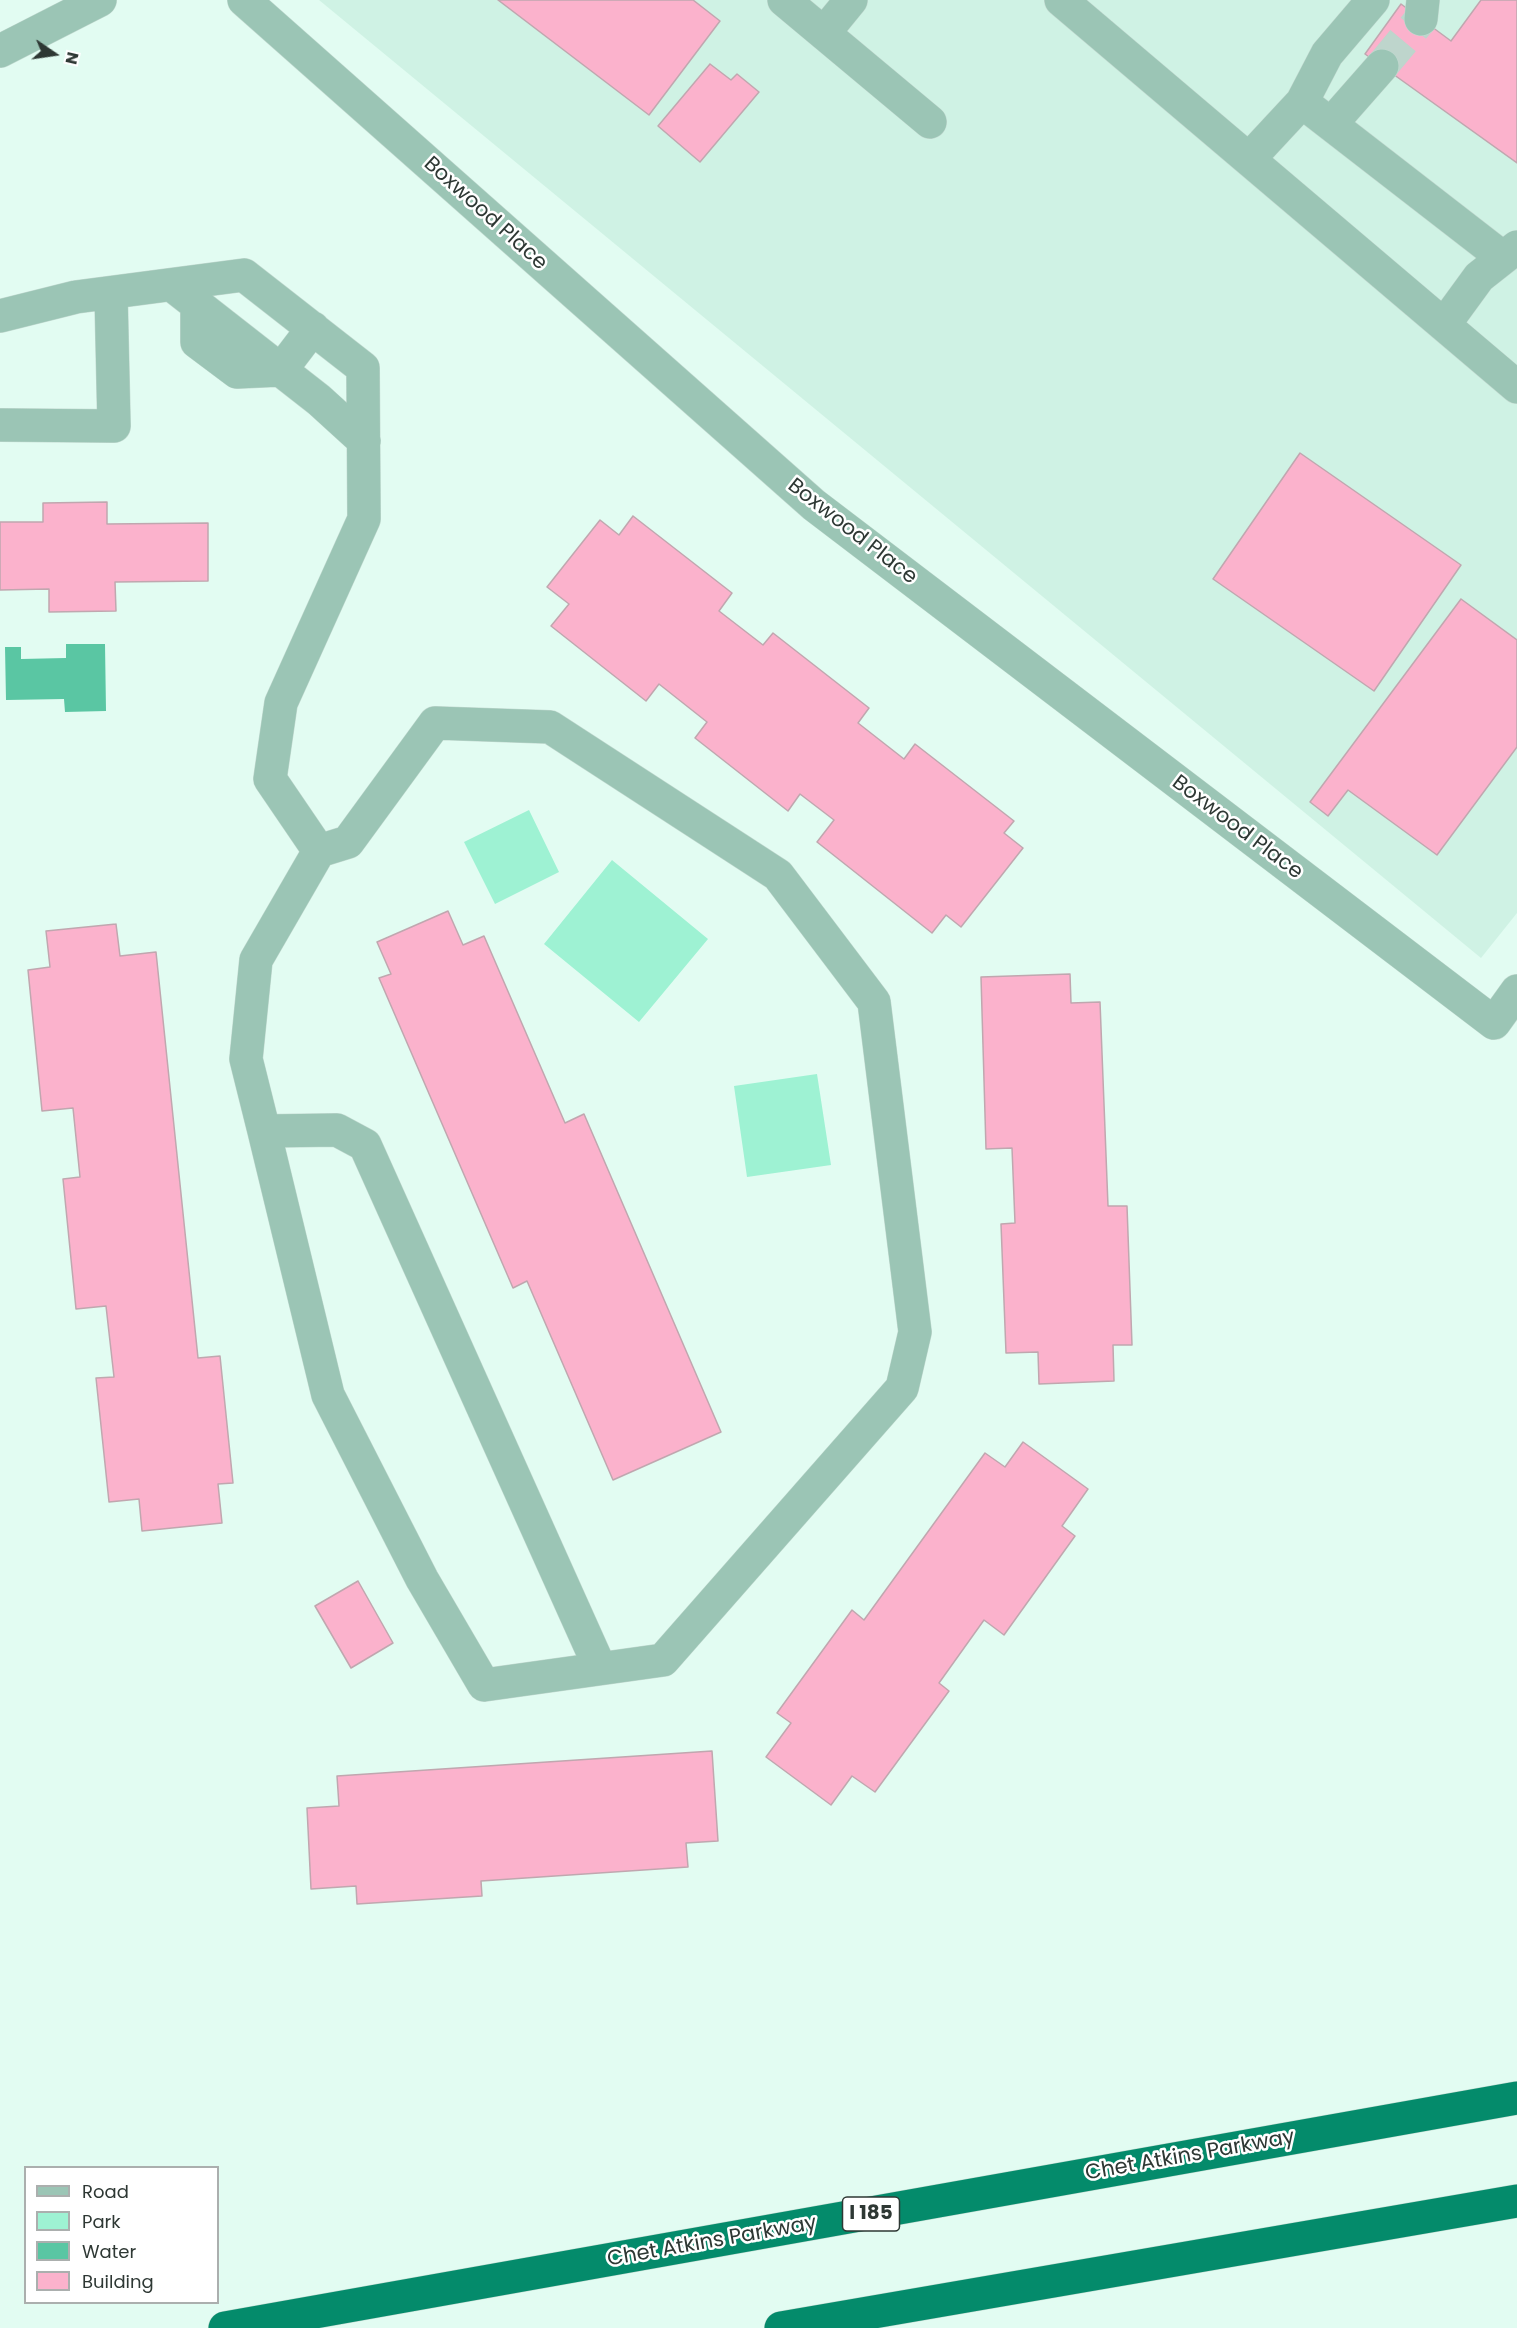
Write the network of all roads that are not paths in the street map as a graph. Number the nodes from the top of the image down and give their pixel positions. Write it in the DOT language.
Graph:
graph roads {
  1 [pos="100,0"];
  2 [pos="244,0"];
  3 [pos="784,0"];
  4 [pos="851,0"];
  5 [pos="1062,0"];
  6 [pos="1373,0"];
  7 [pos="824,33"];
  8 [pos="0,51"];
  9 [pos="1382,66"];
  10 [pos="1302,102"];
  11 [pos="930,122"];
  12 [pos="1331,124"];
  13 [pos="1249,159"];
  14 [pos="1510,252"];
  15 [pos="111,293"];
  16 [pos="184,295"];
  17 [pos="0,316"];
  18 [pos="1444,325"];
  19 [pos="313,328"];
  20 [pos="282,370"];
  21 [pos="1517,387"];
  22 [pos="0,425"];
  23 [pos="364,441"];
  24 [pos="319,851"];
  25 [pos="1517,991"];
  26 [pos="264,1131"];
  27 [pos="600,1668"];
  28 [pos="1517,2098"];
  29 [pos="1517,2201"];
  30 [pos="225,2328"];
  31 [pos="781,2328"];
  1 -- 8 [label="street"];
  2 -- 25 [label="street, Boxwood Place"];
  3 -- 7 [label="street"];
  4 -- 7 [label="street"];
  5 -- 13 [label="street"];
  6 -- 10 [label="street"];
  7 -- 11 [label="street"];
  9 -- 12 [label="street"];
  10 -- 12 [label="street"];
  10 -- 13 [label="street"];
  12 -- 14 [label="street"];
  13 -- 18 [label="street"];
  14 -- 18 [label="street"];
  15 -- 16 [label="street"];
  15 -- 17 [label="street"];
  15 -- 22 [label="street"];
  16 -- 19 [label="street"];
  16 -- 20 [label="street"];
  18 -- 21 [label="street"];
  19 -- 20 [label="street"];
  19 -- 23 [label="street"];
  20 -- 23 [label="street"];
  23 -- 24 [label="street"];
  24 -- 26 [label="street"];
  24 -- 27 [label="street"];
  26 -- 27 [label="street"];
  26 -- 27 [label="street"];
  28 -- 30 [label="highway, Chet Atkins Parkway / I 185"];
  29 -- 31 [label="highway"];
}
